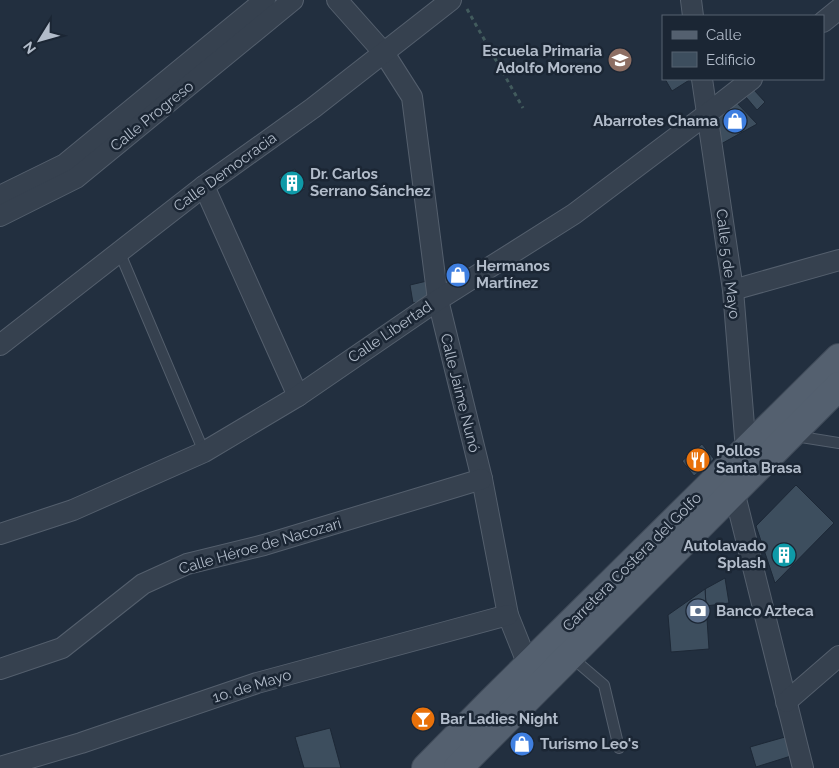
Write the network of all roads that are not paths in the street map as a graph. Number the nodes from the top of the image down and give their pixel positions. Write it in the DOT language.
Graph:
graph roads {
  1 [pos="266,0"];
  2 [pos="293,0"];
  3 [pos="337,0"];
  4 [pos="691,0"];
  5 [pos="459,4"];
  6 [pos="694,15"];
  7 [pos="384,53"];
  8 [pos="702,80"];
  9 [pos="751,80"];
  10 [pos="707,114"];
  11 [pos="71,171"];
  12 [pos="204,186"];
  13 [pos="0,196"];
  14 [pos="0,216"];
  15 [pos="118,251"];
  16 [pos="839,260"];
  17 [pos="733,290"];
  18 [pos="438,300"];
  19 [pos="0,345"];
  20 [pos="839,358"];
  21 [pos="839,386"];
  22 [pos="298,396"];
  23 [pos="782,428"];
  24 [pos="839,443"];
  25 [pos="746,450"];
  26 [pos="204,452"];
  27 [pos="482,479"];
  28 [pos="734,491"];
  29 [pos="0,534"];
  30 [pos="508,615"];
  31 [pos="569,655"];
  32 [pos="839,656"];
  33 [pos="0,669"];
  34 [pos="537,672"];
  35 [pos="786,702"];
  36 [pos="619,748"];
  37 [pos="0,768"];
  38 [pos="426,768"];
  39 [pos="458,768"];
  40 [pos="803,768"];
  1 -- 11 [label="street, Calle Progreso"];
  2 -- 11 [label="street, Calle Progreso"];
  3 -- 7 [label="street, Calle Jaime Nunó"];
  4 -- 6 [label="street"];
  5 -- 7 [label="street, Calle Democracia"];
  7 -- 12 [label="street, Calle Democracia"];
  7 -- 18 [label="street, Calle Jaime Nunó"];
  8 -- 10 [label="street, Calle 5 de Mayo"];
  9 -- 10 [label="street, Calle Libertad"];
  10 -- 17 [label="street, Calle 5 de Mayo"];
  10 -- 18 [label="street, Calle Libertad"];
  11 -- 13 [label="street, Calle Progreso"];
  11 -- 14 [label="street, Calle Progreso"];
  12 -- 15 [label="street, Calle Democracia"];
  12 -- 22 [label="street"];
  15 -- 19 [label="street, Calle Democracia"];
  15 -- 26 [label="lane"];
  16 -- 17 [label="street"];
  17 -- 25 [label="street, Calle 5 de Mayo"];
  18 -- 22 [label="street, Calle Libertad"];
  18 -- 27 [label="street, Calle Jaime Nunó"];
  20 -- 23 [label="main road, Carretera Costera del Golfo"];
  21 -- 23 [label="main road, Carretera Costera del Golfo"];
  22 -- 26 [label="street, Calle Libertad"];
  23 -- 24 [label="lane"];
  23 -- 25 [label="main road, Carretera Costera del Golfo"];
  23 -- 28 [label="main road, Carretera Costera del Golfo"];
  25 -- 34 [label="main road, Carretera Costera del Golfo"];
  26 -- 29 [label="street, Calle Libertad"];
  27 -- 30 [label="street, Calle Jaime Nunó"];
  27 -- 33 [label="street, Calle Héroe de Nacozari"];
  28 -- 31 [label="main road, Carretera Costera del Golfo"];
  28 -- 35 [label="street"];
  30 -- 34 [label="street, Calle Jaime Nunó"];
  30 -- 37 [label="street, 1o. de Mayo"];
  31 -- 34 [label="main road, Carretera Costera del Golfo"];
  31 -- 36 [label="lane"];
  32 -- 35 [label="street"];
  34 -- 38 [label="main road, Carretera Costera del Golfo"];
  34 -- 39 [label="main road, Carretera Costera del Golfo"];
  35 -- 40 [label="street"];
}
